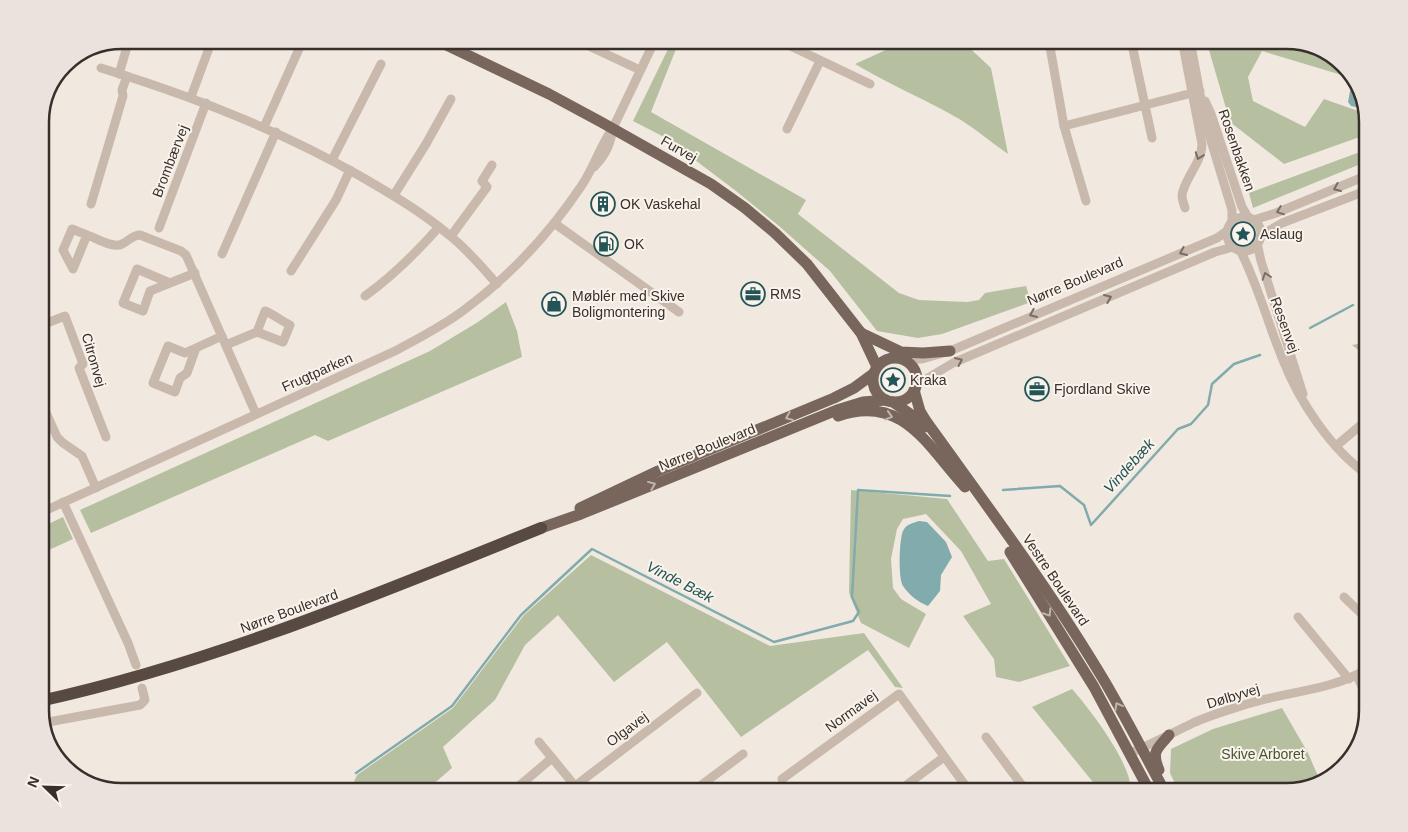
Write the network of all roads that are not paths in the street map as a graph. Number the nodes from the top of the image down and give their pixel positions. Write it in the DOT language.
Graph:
graph roads {
  1 [pos="127,49"];
  2 [pos="209,49"];
  3 [pos="299,49"];
  4 [pos="455,49"];
  5 [pos="595,49"];
  6 [pos="650,49"];
  7 [pos="796,49"];
  8 [pos="1050,49"];
  9 [pos="1133,49"];
  10 [pos="1184,49"];
  11 [pos="1191,49"];
  12 [pos="820,61"];
  13 [pos="381,64"];
  14 [pos="101,68"];
  15 [pos="640,70"];
  16 [pos="123,75"];
  17 [pos="870,84"];
  18 [pos="1196,92"];
  19 [pos="191,97"];
  20 [pos="451,98"];
  21 [pos="206,103"];
  22 [pos="1144,106"];
  23 [pos="1064,126"];
  24 [pos="264,127"];
  25 [pos="613,128"];
  26 [pos="787,129"];
  27 [pos="276,132"];
  28 [pos="1152,138"];
  29 [pos="332,160"];
  30 [pos="492,165"];
  31 [pos="350,170"];
  32 [pos="1359,179"];
  33 [pos="1359,193"];
  34 [pos="394,195"];
  35 [pos="1086,200"];
  36 [pos="92,204"];
  37 [pos="1185,208"];
  38 [pos="1251,219"];
  39 [pos="1232,221"];
  40 [pos="554,223"];
  41 [pos="439,226"];
  42 [pos="159,228"];
  43 [pos="1227,231"];
  44 [pos="87,235"];
  45 [pos="451,236"];
  46 [pos="1259,240"];
  47 [pos="1237,248"];
  48 [pos="222,254"];
  49 [pos="291,271"];
  50 [pos="195,273"];
  51 [pos="170,283"];
  52 [pos="497,284"];
  53 [pos="365,296"];
  54 [pos="680,312"];
  55 [pos="49,322"];
  56 [pos="257,332"];
  57 [pos="222,336"];
  58 [pos="864,336"];
  59 [pos="226,345"];
  60 [pos="196,348"];
  61 [pos="950,351"];
  62 [pos="899,359"];
  63 [pos="875,370"];
  64 [pos="915,387"];
  65 [pos="889,401"];
  66 [pos="1308,407"];
  67 [pos="256,414"];
  68 [pos="49,419"];
  69 [pos="1359,427"];
  70 [pos="106,437"];
  71 [pos="754,444"];
  72 [pos="1336,446"];
  73 [pos="1359,469"];
  74 [pos="965,487"];
  75 [pos="96,488"];
  76 [pos="63,502"];
  77 [pos="49,509"];
  78 [pos="541,528"];
  79 [pos="1344,597"];
  80 [pos="1359,611"];
  81 [pos="1298,617"];
  82 [pos="136,664"];
  83 [pos="1359,674"];
  84 [pos="1353,677"];
  85 [pos="1359,686"];
  86 [pos="142,688"];
  87 [pos="697,693"];
  88 [pos="49,699"];
  89 [pos="50,722"];
  90 [pos="1118,730"];
  91 [pos="1169,735"];
  92 [pos="986,737"];
  93 [pos="539,742"];
  94 [pos="1142,748"];
  95 [pos="1130,753"];
  96 [pos="743,754"];
  97 [pos="944,757"];
  98 [pos="552,758"];
  99 [pos="782,779"];
  100 [pos="523,783"];
  101 [pos="572,783"];
  102 [pos="584,783"];
  103 [pos="704,783"];
  104 [pos="909,783"];
  105 [pos="963,783"];
  106 [pos="1020,783"];
  107 [pos="1140,783"];
  108 [pos="1145,783"];
  109 [pos="1160,783"];
  110 [pos="1166,783"];
  1 -- 16 [label="street"];
  2 -- 19 [label="street"];
  3 -- 24 [label="street"];
  4 -- 25 [label="main road, Furvej"];
  5 -- 15 [label="street"];
  6 -- 15 [label="street, Frugtparken"];
  7 -- 12 [label="street"];
  8 -- 23 [label="street"];
  9 -- 22 [label="street"];
  10 -- 18 [label="street"];
  11 -- 18 [label="street, Rosenbakken"];
  12 -- 17 [label="street"];
  12 -- 26 [label="street"];
  13 -- 29 [label="street"];
  14 -- 16 [label="street"];
  15 -- 25 [label="street, Frugtparken"];
  16 -- 19 [label="street"];
  16 -- 36 [label="street"];
  18 -- 22 [label="street"];
  18 -- 37 [label="street, one-way"];
  18 -- 38 [label="street, Rosenbakken"];
  18 -- 39 [label="street, Rosenbakken"];
  19 -- 21 [label="street"];
  20 -- 34 [label="street"];
  21 -- 24 [label="street"];
  21 -- 42 [label="street, Brombærvej"];
  22 -- 23 [label="street"];
  22 -- 28 [label="street"];
  23 -- 35 [label="street"];
  24 -- 27 [label="street"];
  25 -- 40 [label="street, Frugtparken"];
  25 -- 58 [label="main road, Furvej"];
  27 -- 29 [label="street"];
  27 -- 48 [label="street"];
  29 -- 31 [label="street"];
  30 -- 45 [label="street"];
  31 -- 34 [label="street"];
  31 -- 49 [label="street"];
  32 -- 38 [label="street, one-way"];
  33 -- 46 [label="street"];
  34 -- 41 [label="street"];
  38 -- 39 [label="street"];
  38 -- 46 [label="street"];
  39 -- 43 [label="street"];
  40 -- 52 [label="street, Frugtparken"];
  40 -- 54 [label="street"];
  41 -- 45 [label="street"];
  41 -- 53 [label="street"];
  43 -- 47 [label="street"];
  43 -- 61 [label="street, Nørre Boulevard, one-way"];
  44 -- 50 [label="street"];
  45 -- 52 [label="street"];
  46 -- 47 [label="street"];
  66 -- 46 [label="street, Resenvej, one-way"];
  64 -- 47 [label="street, Nørre Boulevard, one-way"];
  47 -- 66 [label="street, Resenvej"];
  50 -- 51 [label="street"];
  50 -- 57 [label="street"];
  51 -- 51 [label="street"];
  52 -- 67 [label="street, Frugtparken"];
  55 -- 70 [label="street, Citronvej"];
  56 -- 59 [label="street"];
  57 -- 59 [label="street"];
  57 -- 60 [label="street"];
  58 -- 61 [label="main road"];
  58 -- 62 [label="main road, Furvej"];
  58 -- 63 [label="main road, Furvej"];
  59 -- 67 [label="street"];
  60 -- 60 [label="street"];
  61 -- 62 [label="street, Nørre Boulevard"];
  62 -- 63 [label="main road"];
  62 -- 64 [label="main road"];
  63 -- 65 [label="main road"];
  63 -- 78 [label="main road, Nørre Boulevard, one-way"];
  64 -- 65 [label="main road"];
  94 -- 64 [label="main road, Vestre Boulevard, one-way"];
  65 -- 71 [label="main road, Nørre Boulevard"];
  65 -- 74 [label="main road, Vestre Boulevard"];
  66 -- 72 [label="street, Resenvej"];
  67 -- 75 [label="street, Frugtparken"];
  68 -- 75 [label="street"];
  69 -- 72 [label="street"];
  71 -- 74 [label="main road, one-way"];
  78 -- 71 [label="main road, Nørre Boulevard, one-way"];
  72 -- 73 [label="street, Resenvej"];
  74 -- 90 [label="main road, Vestre Boulevard, one-way"];
  75 -- 76 [label="street, Frugtparken"];
  76 -- 77 [label="street, Frugtparken"];
  76 -- 82 [label="street"];
  78 -- 88 [label="highway, Nørre Boulevard"];
  79 -- 80 [label="street"];
  81 -- 84 [label="street"];
  83 -- 84 [label="street, Dølbyvej"];
  84 -- 85 [label="street"];
  84 -- 91 [label="street, Dølbyvej"];
  86 -- 89 [label="street"];
  87 -- 102 [label="street, Olgavej"];
  90 -- 95 [label="main road, Vestre Boulevard"];
  90 -- 107 [label="main road"];
  91 -- 94 [label="street, Dølbyvej"];
  91 -- 110 [label="main road"];
  92 -- 106 [label="street"];
  93 -- 98 [label="street, Olgavej"];
  94 -- 95 [label="street, Dølbyvej"];
  94 -- 109 [label="main road, Vestre Boulevard"];
  95 -- 108 [label="main road, Vestre Boulevard"];
  96 -- 103 [label="street"];
  97 -- 99 [label="street, Normavej"];
  97 -- 104 [label="street"];
  97 -- 105 [label="street, Normavej"];
  98 -- 100 [label="street"];
  98 -- 101 [label="street, Olgavej"];
}
